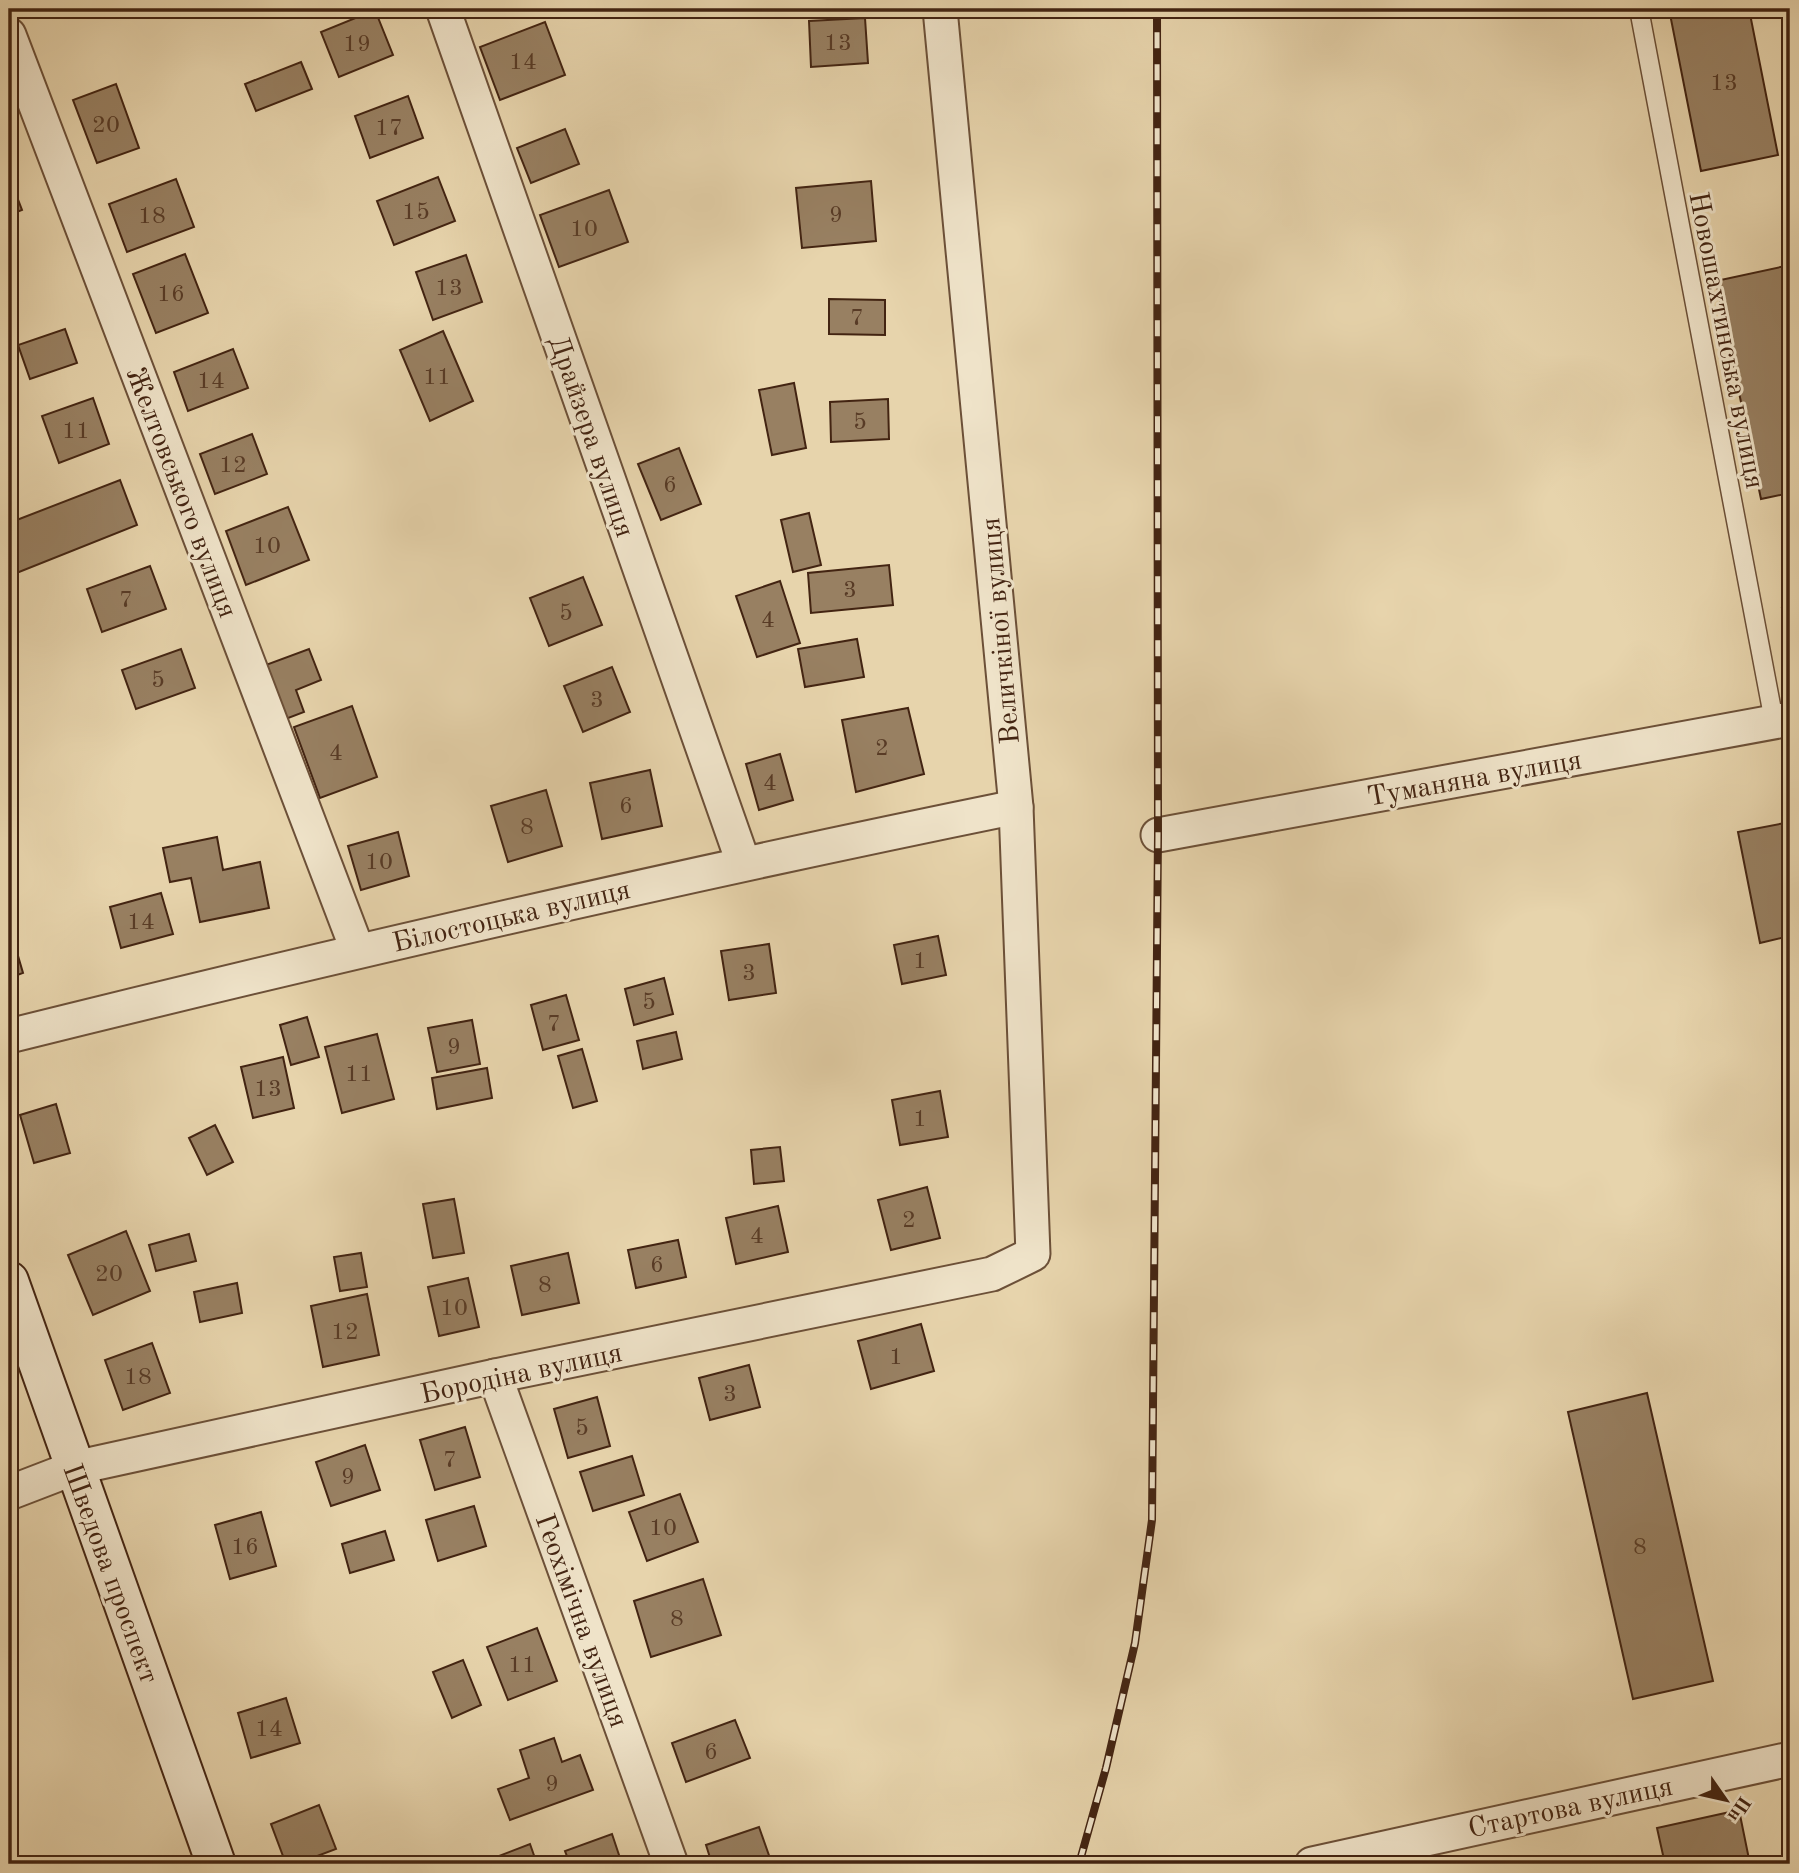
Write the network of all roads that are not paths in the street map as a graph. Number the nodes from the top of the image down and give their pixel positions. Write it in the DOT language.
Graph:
graph roads {
  1 [pos="443,9"];
  2 [pos="940,9"];
  3 [pos="1639,9"];
  4 [pos="9,35"];
  5 [pos="1782,720"];
  6 [pos="1016,807"];
  7 [pos="1158,835"];
  8 [pos="743,862"];
  9 [pos="358,949"];
  10 [pos="9,1036"];
  11 [pos="1033,1254"];
  12 [pos="9,1281"];
  13 [pos="495,1376"];
  14 [pos="74,1468"];
  15 [pos="9,1493"];
  16 [pos="1790,1759"];
  17 [pos="216,1864"];
  18 [pos="671,1864"];
  19 [pos="1312,1864"];
  1 -- 8 [label="street, Драйзера вулиця"];
  2 -- 6 [label="street, Величкіної вулиця"];
  3 -- 5 [label="lane, Новошахтинська вулиця"];
  4 -- 9 [label="street, Желтовського вулиця"];
  5 -- 7 [label="street, Туманяна вулиця"];
  6 -- 8 [label="street, Білостоцька вулиця"];
  6 -- 11 [label="street, Величкіної вулиця"];
  8 -- 9 [label="street, Білостоцька вулиця"];
  9 -- 10 [label="street, Білостоцька вулиця"];
  11 -- 13 [label="street, Бородіна вулиця"];
  12 -- 14 [label="street, Шведова проспект"];
  13 -- 14 [label="street, Бородіна вулиця"];
  13 -- 18 [label="street, Геохімічна вулиця"];
  14 -- 15 [label="street, Бородіна вулиця"];
  14 -- 17 [label="street, Шведова проспект"];
  16 -- 19 [label="street, Стартова вулиця"];
}
